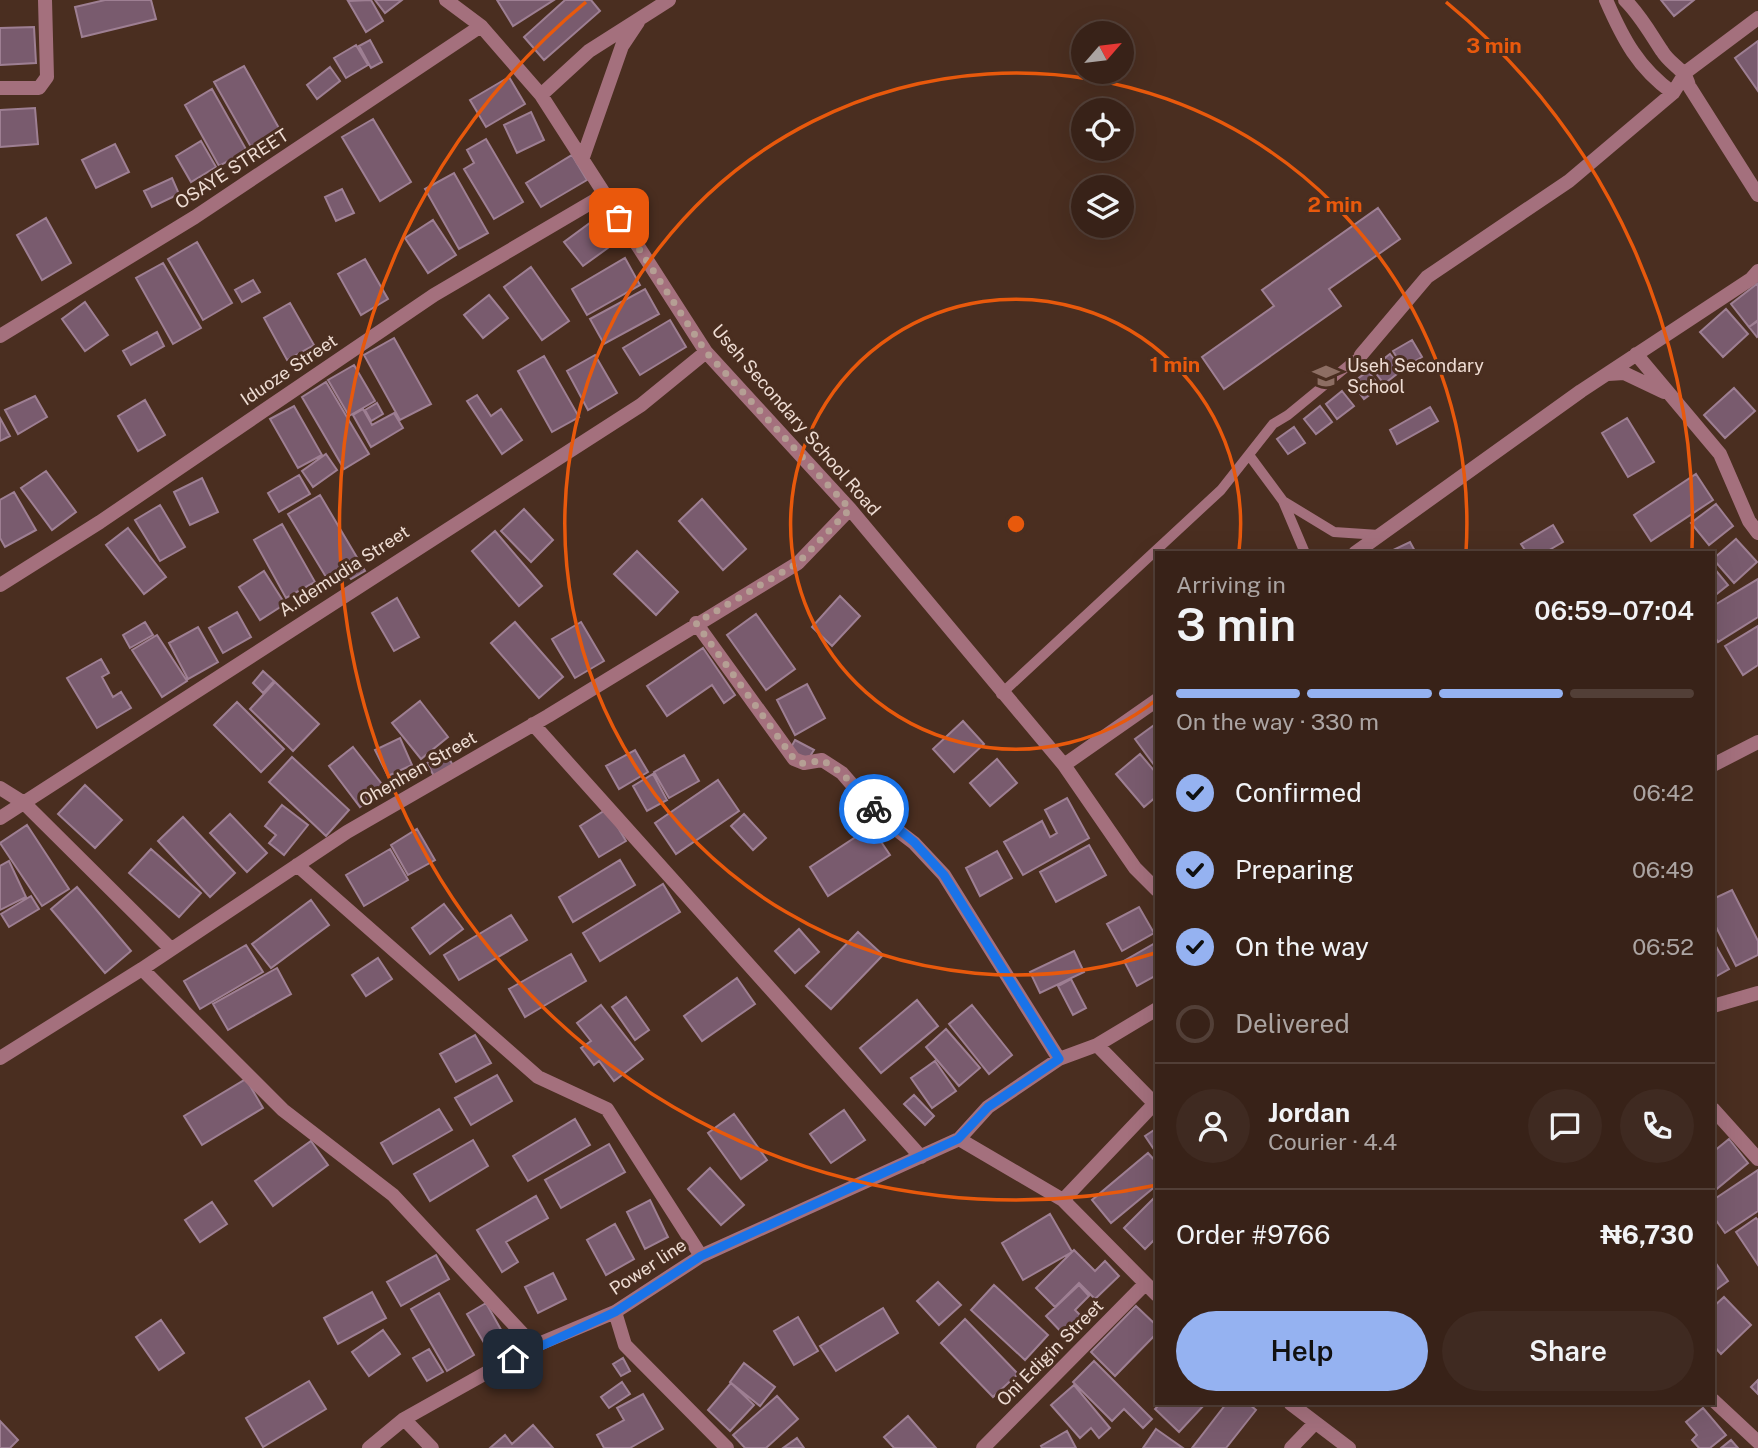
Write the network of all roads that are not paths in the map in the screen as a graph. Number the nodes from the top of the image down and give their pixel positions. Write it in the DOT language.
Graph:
graph roads {
  1 [pos="45,0"];
  2 [pos="446,0"];
  3 [pos="669,0"];
  4 [pos="1606,0"];
  5 [pos="1625,0"];
  6 [pos="642,16"];
  7 [pos="1758,18"];
  8 [pos="481,26"];
  9 [pos="1686,72"];
  10 [pos="0,88"];
  11 [pos="1673,93"];
  12 [pos="541,95"];
  13 [pos="582,160"];
  14 [pos="604,195"];
  15 [pos="1758,195"];
  16 [pos="1758,271"];
  17 [pos="0,336"];
  18 [pos="706,352"];
  19 [pos="1636,354"];
  20 [pos="1361,355"];
  21 [pos="1607,374"];
  22 [pos="1674,399"];
  23 [pos="1249,455"];
  24 [pos="1283,501"];
  25 [pos="850,509"];
  26 [pos="1381,533"];
  27 [pos="1758,533"];
  28 [pos="1156,551"];
  29 [pos="1304,551"];
  30 [pos="1358,551"];
  31 [pos="1155,552"];
  32 [pos="0,585"];
  33 [pos="696,623"];
  34 [pos="1001,694"];
  35 [pos="1155,701"];
  36 [pos="533,724"];
  37 [pos="1758,742"];
  38 [pos="1715,764"];
  39 [pos="1063,765"];
  40 [pos="0,788"];
  41 [pos="24,803"];
  42 [pos="0,818"];
  43 [pos="297,865"];
  44 [pos="1155,888"];
  45 [pos="172,949"];
  46 [pos="142,969"];
  47 [pos="1758,993"];
  48 [pos="1715,1005"];
  49 [pos="1155,1010"];
  50 [pos="1097,1045"];
  51 [pos="0,1058"];
  52 [pos="1059,1059"];
  53 [pos="1155,1102"];
  54 [pos="1715,1111"];
  55 [pos="958,1139"];
  56 [pos="920,1157"];
  57 [pos="1758,1159"];
  58 [pos="1063,1200"];
  59 [pos="701,1256"];
  60 [pos="1144,1285"];
  61 [pos="1155,1293"];
  62 [pos="615,1312"];
  63 [pos="534,1346"];
  64 [pos="1715,1402"];
  65 [pos="1292,1405"];
  66 [pos="404,1419"];
  67 [pos="1315,1423"];
  68 [pos="1758,1442"];
  69 [pos="369,1448"];
  70 [pos="432,1448"];
  71 [pos="727,1448"];
  72 [pos="983,1448"];
  73 [pos="1291,1448"];
  74 [pos="1349,1448"];
  1 -- 10 [label="street"];
  2 -- 8 [label="street, Useh Secondary School Road"];
  3 -- 6 [label="street"];
  4 -- 11 [label="street"];
  5 -- 9 [label="street"];
  6 -- 12 [label="street"];
  6 -- 13 [label="street"];
  7 -- 9 [label="street"];
  8 -- 12 [label="street, Useh Secondary School Road"];
  8 -- 17 [label="street, OSAYE STREET"];
  9 -- 11 [label="street"];
  9 -- 15 [label="street"];
  11 -- 20 [label="street"];
  12 -- 13 [label="street, Useh Secondary School Road"];
  13 -- 14 [label="street, Useh Secondary School Road"];
  14 -- 18 [label="street, Useh Secondary School Road"];
  14 -- 32 [label="street, Iduoze Street"];
  16 -- 19 [label="street"];
  18 -- 25 [label="street, Useh Secondary School Road"];
  18 -- 41 [label="street, A.Idemudia Street"];
  19 -- 21 [label="street"];
  19 -- 22 [label="street"];
  20 -- 23 [label="lane"];
  21 -- 22 [label="street"];
  21 -- 26 [label="street"];
  22 -- 27 [label="street"];
  23 -- 24 [label="lane"];
  23 -- 28 [label="lane"];
  24 -- 26 [label="lane"];
  24 -- 29 [label="lane"];
  25 -- 33 [label="street, Ohenhen Street"];
  25 -- 34 [label="street, Useh Secondary School Road"];
  26 -- 30 [label="street"];
  31 -- 34 [label="lane"];
  33 -- 36 [label="street, Ohenhen Street"];
  33 -- 52 [label="street"];
  34 -- 39 [label="street, Useh Secondary School Road"];
  35 -- 39 [label="street"];
  36 -- 43 [label="street, Ohenhen Street"];
  36 -- 56 [label="street"];
  37 -- 38 [label="street"];
  39 -- 44 [label="street, Useh Secondary School Road"];
  40 -- 41 [label="street"];
  41 -- 42 [label="street, A.Idemudia Street"];
  41 -- 45 [label="street"];
  43 -- 45 [label="street, Ohenhen Street"];
  43 -- 59 [label="street"];
  45 -- 46 [label="street, Ohenhen Street"];
  46 -- 51 [label="street, Ohenhen Street"];
  46 -- 63 [label="street"];
  47 -- 48 [label="street"];
  49 -- 50 [label="street"];
  50 -- 52 [label="street"];
  50 -- 53 [label="street"];
  52 -- 55 [label="street"];
  53 -- 58 [label="street"];
  54 -- 57 [label="street"];
  55 -- 56 [label="street, Power line"];
  55 -- 58 [label="street"];
  56 -- 59 [label="street, Power line"];
  58 -- 60 [label="street"];
  59 -- 62 [label="street, Power line"];
  60 -- 61 [label="street"];
  60 -- 72 [label="street, Oni Edigin Street"];
  62 -- 63 [label="street, Power line"];
  62 -- 71 [label="street"];
  63 -- 66 [label="street, Power line"];
  64 -- 68 [label="street"];
  65 -- 67 [label="street"];
  66 -- 69 [label="street, Power line"];
  66 -- 70 [label="street"];
  67 -- 73 [label="street"];
  67 -- 74 [label="street"];
}
